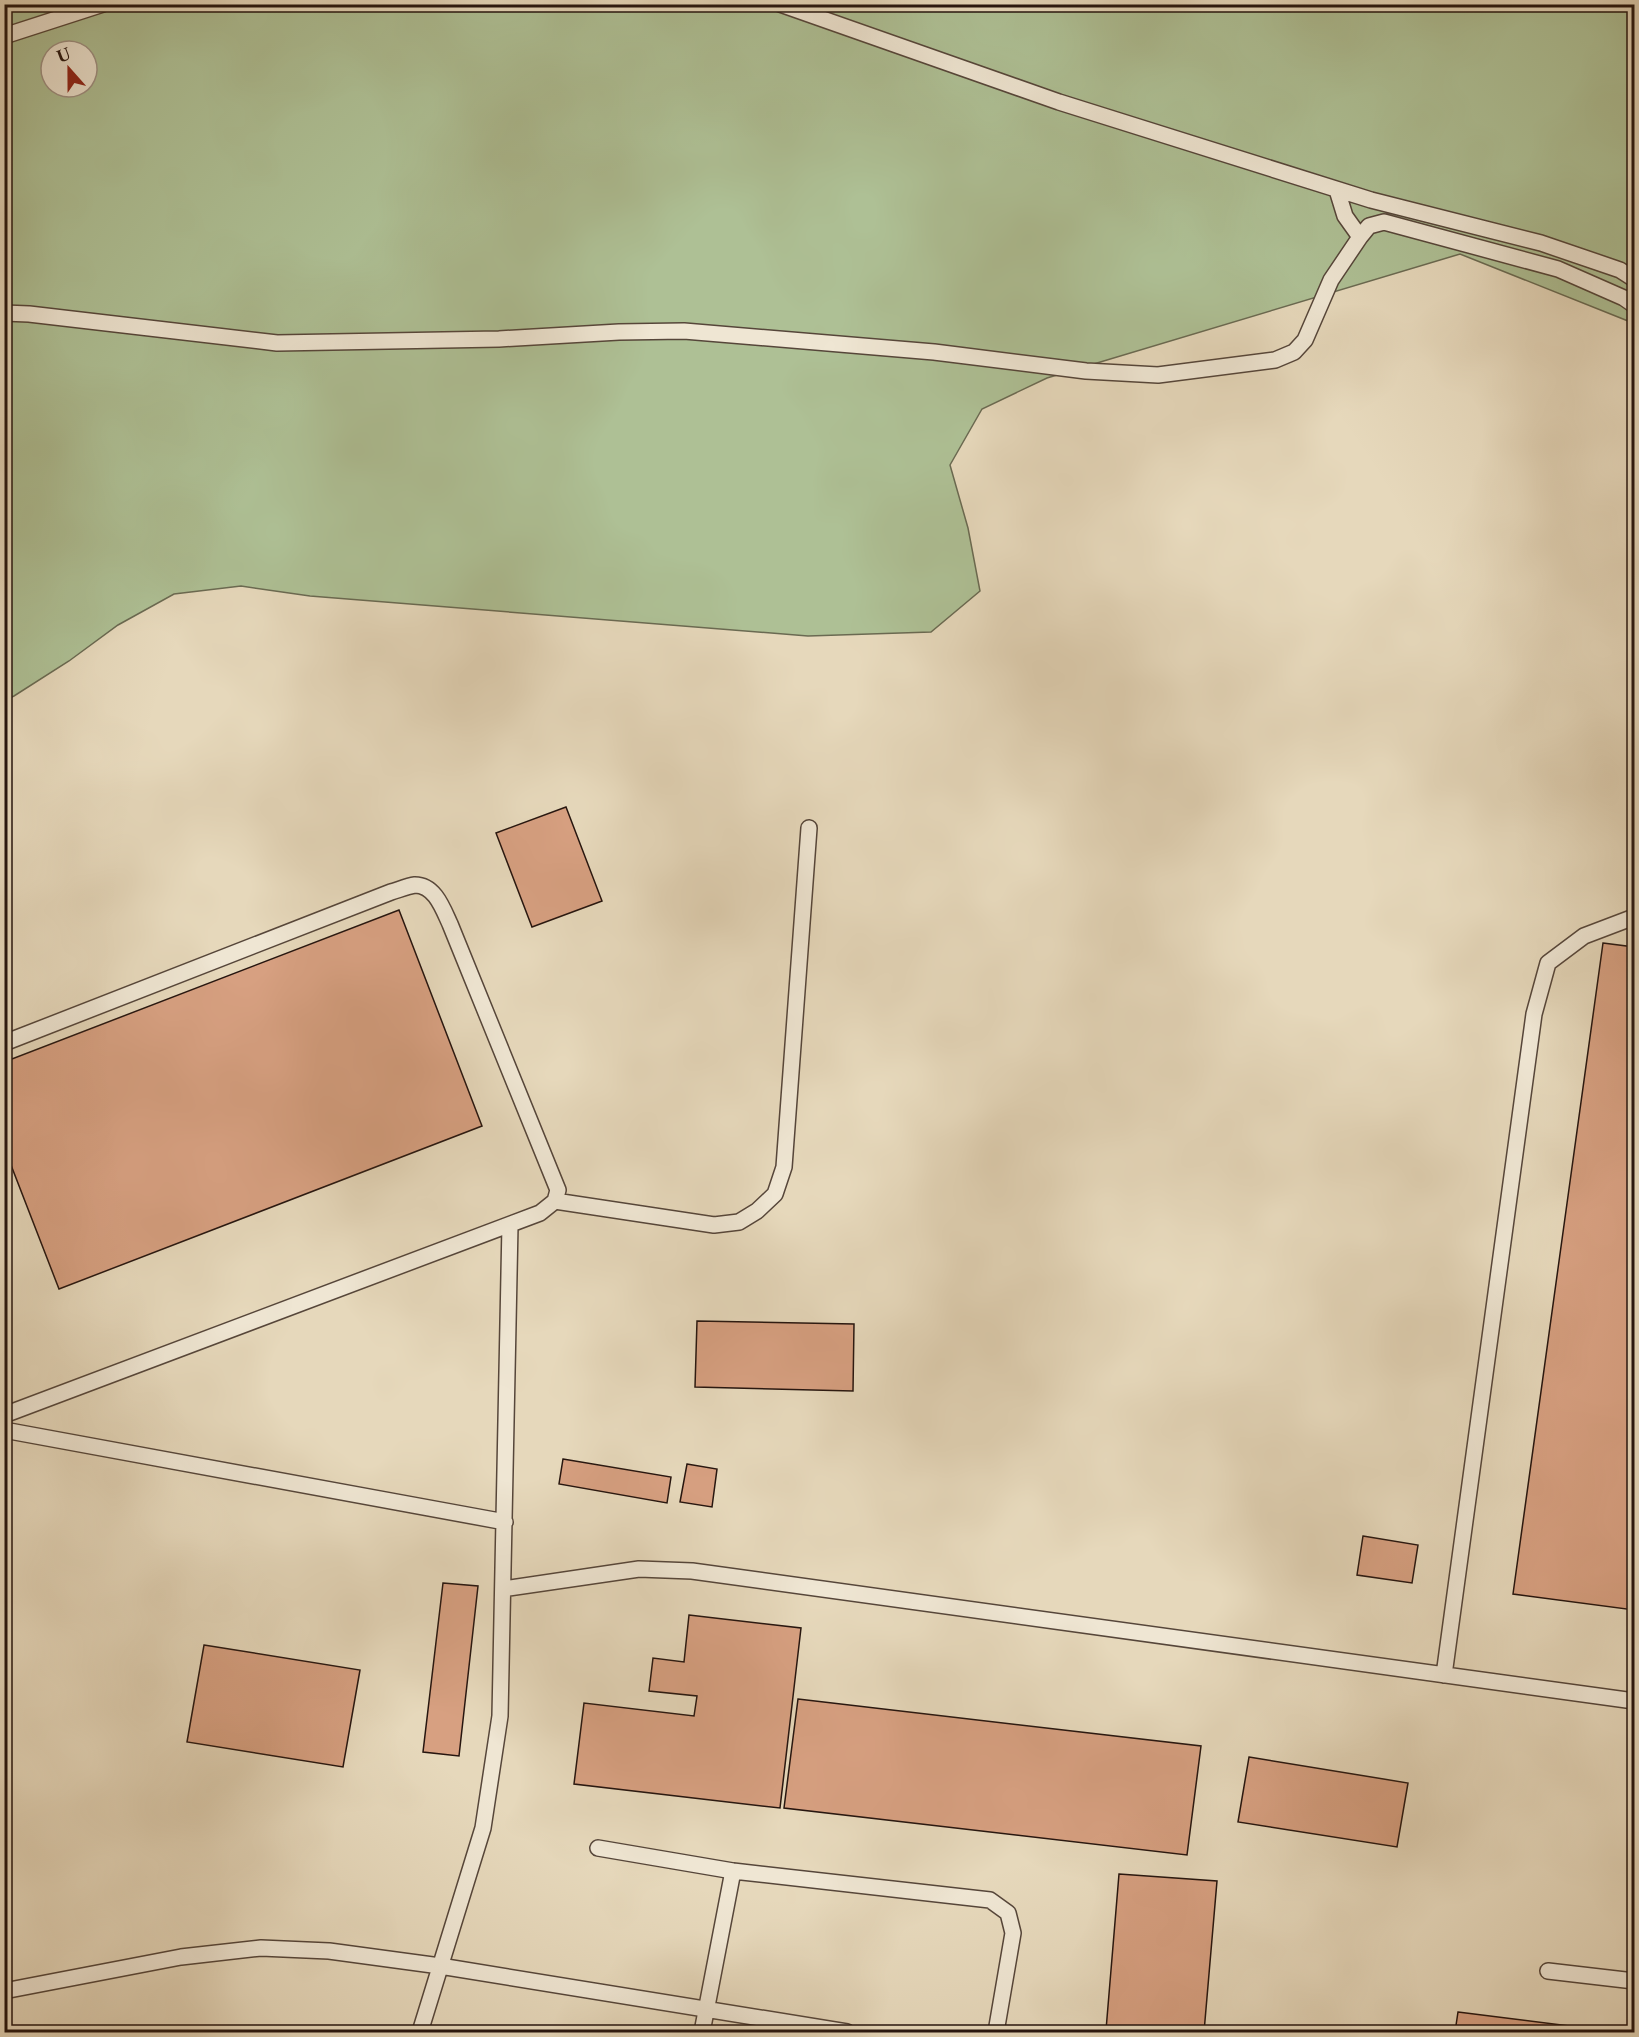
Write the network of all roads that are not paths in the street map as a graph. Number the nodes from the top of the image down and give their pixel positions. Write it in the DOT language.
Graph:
graph roads {
  1 [pos="103,4"];
  2 [pos="780,4"];
  3 [pos="4,36"];
  4 [pos="1337,190"];
  5 [pos="1360,237"];
  6 [pos="1635,279"];
  7 [pos="1635,305"];
  8 [pos="4,313"];
  9 [pos="809,828"];
  10 [pos="1635,917"];
  11 [pos="4,1043"];
  12 [pos="555,1201"];
  13 [pos="510,1225"];
  14 [pos="4,1415"];
  15 [pos="4,1430"];
  16 [pos="505,1522"];
  17 [pos="503,1589"];
  18 [pos="1444,1675"];
  19 [pos="1635,1701"];
  20 [pos="598,1848"];
  21 [pos="733,1871"];
  22 [pos="440,1966"];
  23 [pos="1548,1971"];
  24 [pos="1635,1981"];
  25 [pos="4,1991"];
  26 [pos="706,2009"];
  27 [pos="420,2032"];
  28 [pos="702,2032"];
  29 [pos="847,2032"];
  30 [pos="996,2032"];
  1 -- 3 [label="lane"];
  2 -- 4 [label="lane"];
  4 -- 5 [label="lane"];
  4 -- 6 [label="lane"];
  5 -- 7 [label="lane"];
  5 -- 8 [label="lane"];
  9 -- 12 [label="lane"];
  10 -- 18 [label="lane"];
  11 -- 12 [label="lane"];
  12 -- 13 [label="lane"];
  13 -- 14 [label="lane"];
  13 -- 16 [label="lane"];
  15 -- 16 [label="lane"];
  16 -- 17 [label="lane"];
  17 -- 18 [label="lane"];
  17 -- 22 [label="lane"];
  18 -- 19 [label="lane"];
  20 -- 21 [label="lane"];
  21 -- 26 [label="lane"];
  21 -- 30 [label="lane"];
  22 -- 25 [label="lane"];
  22 -- 26 [label="lane"];
  22 -- 27 [label="lane"];
  23 -- 24 [label="lane"];
  26 -- 28 [label="lane"];
  26 -- 29 [label="lane"];
}
